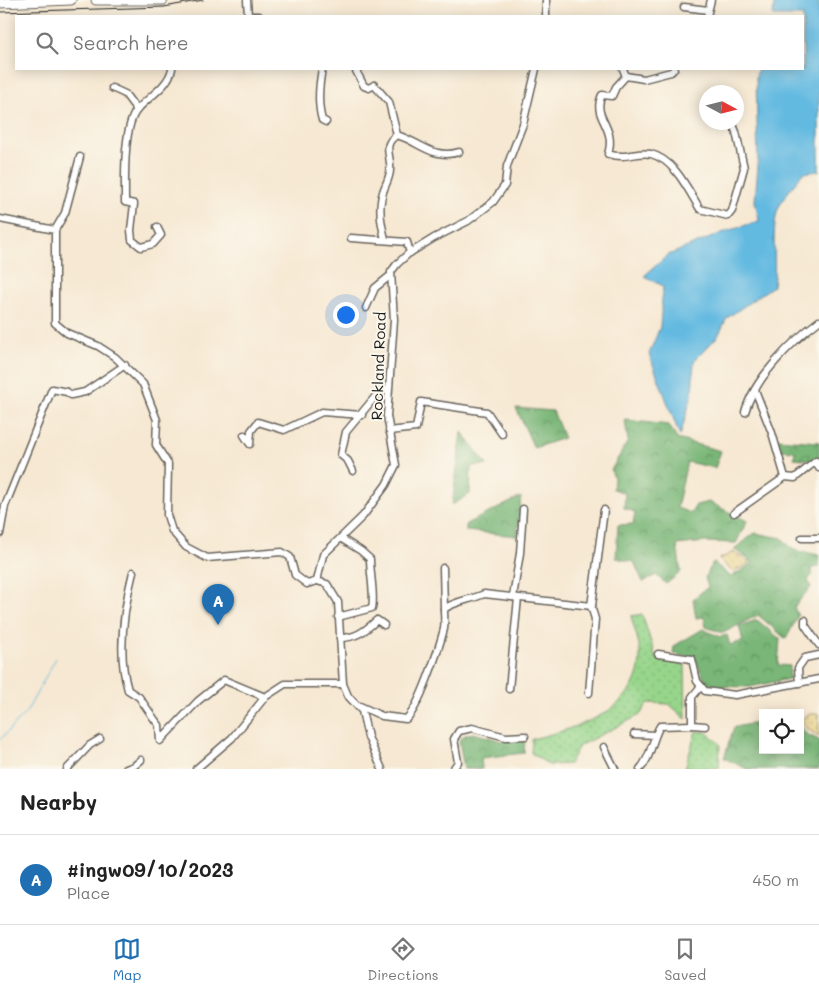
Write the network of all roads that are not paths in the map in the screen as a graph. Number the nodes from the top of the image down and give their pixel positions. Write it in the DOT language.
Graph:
graph roads {
  1 [pos="71,0"];
  2 [pos="96,0"];
  3 [pos="163,0"];
  4 [pos="247,0"];
  5 [pos="546,0"];
  6 [pos="711,0"];
  7 [pos="0,3"];
  8 [pos="684,7"];
  9 [pos="707,13"];
  10 [pos="248,15"];
  11 [pos="546,15"];
  12 [pos="171,70"];
  13 [pos="322,70"];
  14 [pos="356,70"];
  15 [pos="536,70"];
  16 [pos="623,70"];
  17 [pos="673,70"];
  18 [pos="626,76"];
  19 [pos="112,88"];
  20 [pos="137,110"];
  21 [pos="326,122"];
  22 [pos="735,130"];
  23 [pos="397,135"];
  24 [pos="459,152"];
  25 [pos="80,157"];
  26 [pos="0,219"];
  27 [pos="157,227"];
  28 [pos="55,230"];
  29 [pos="351,238"];
  30 [pos="385,239"];
  31 [pos="410,253"];
  32 [pos="391,274"];
  33 [pos="366,308"];
  34 [pos="819,321"];
  35 [pos="125,365"];
  36 [pos="388,390"];
  37 [pos="755,390"];
  38 [pos="744,412"];
  39 [pos="362,415"];
  40 [pos="389,431"];
  41 [pos="502,434"];
  42 [pos="244,435"];
  43 [pos="819,468"];
  44 [pos="353,471"];
  45 [pos="785,477"];
  46 [pos="523,509"];
  47 [pos="734,513"];
  48 [pos="0,534"];
  49 [pos="802,538"];
  50 [pos="819,538"];
  51 [pos="342,539"];
  52 [pos="443,568"];
  53 [pos="133,572"];
  54 [pos="317,581"];
  55 [pos="516,598"];
  56 [pos="592,606"];
  57 [pos="444,609"];
  58 [pos="338,617"];
  59 [pos="805,620"];
  60 [pos="384,625"];
  61 [pos="340,638"];
  62 [pos="819,645"];
  63 [pos="658,654"];
  64 [pos="819,656"];
  65 [pos="819,679"];
  66 [pos="799,683"];
  67 [pos="343,684"];
  68 [pos="701,686"];
  69 [pos="509,689"];
  70 [pos="589,693"];
  71 [pos="265,698"];
  72 [pos="359,706"];
  73 [pos="692,725"];
  74 [pos="705,726"];
  75 [pos="634,734"];
  76 [pos="525,736"];
  77 [pos="655,736"];
  78 [pos="100,739"];
  79 [pos="604,747"];
  80 [pos="141,760"];
  81 [pos="67,769"];
  82 [pos="126,769"];
  83 [pos="196,769"];
  84 [pos="382,769"];
  85 [pos="453,769"];
  86 [pos="615,769"];
  87 [pos="640,769"];
  1 -- 7 [label="highway"];
  2 -- 3 [label="highway"];
  4 -- 10 [label="street"];
  5 -- 11 [label="street"];
  6 -- 9 [label="street"];
  8 -- 9 [label="street"];
  12 -- 20 [label="street"];
  13 -- 21 [label="street"];
  14 -- 23 [label="street"];
  15 -- 31 [label="street"];
  16 -- 18 [label="street"];
  17 -- 18 [label="street"];
  18 -- 22 [label="street"];
  19 -- 20 [label="street"];
  20 -- 27 [label="street"];
  23 -- 24 [label="street"];
  23 -- 30 [label="street"];
  25 -- 28 [label="street"];
  26 -- 28 [label="street"];
  28 -- 35 [label="street"];
  29 -- 30 [label="street"];
  30 -- 31 [label="street"];
  31 -- 32 [label="street"];
  32 -- 33 [label="street"];
  32 -- 36 [label="street, Rockland Road"];
  34 -- 37 [label="street"];
  35 -- 48 [label="street"];
  35 -- 54 [label="street"];
  36 -- 39 [label="street"];
  36 -- 40 [label="street, Rockland Road"];
  37 -- 38 [label="street"];
  37 -- 45 [label="street"];
  39 -- 42 [label="street"];
  39 -- 44 [label="street"];
  40 -- 41 [label="street"];
  40 -- 51 [label="street, Rockland Road"];
  43 -- 45 [label="street"];
  45 -- 47 [label="street"];
  46 -- 55 [label="street"];
  49 -- 50 [label="street"];
  51 -- 54 [label="street, Rockland Road"];
  51 -- 58 [label="street"];
  52 -- 57 [label="street"];
  53 -- 71 [label="street"];
  54 -- 58 [label="street"];
  55 -- 56 [label="street"];
  55 -- 57 [label="street"];
  55 -- 69 [label="street"];
  56 -- 56 [label="street"];
  56 -- 70 [label="street"];
  57 -- 72 [label="street"];
  58 -- 61 [label="street"];
  59 -- 62 [label="street"];
  60 -- 61 [label="street"];
  61 -- 67 [label="street"];
  63 -- 68 [label="street"];
  64 -- 66 [label="street"];
  65 -- 66 [label="street"];
  66 -- 68 [label="street"];
  67 -- 71 [label="street"];
  67 -- 72 [label="street"];
  68 -- 73 [label="street"];
  71 -- 83 [label="street"];
  72 -- 84 [label="street"];
  73 -- 74 [label="street"];
  73 -- 77 [label="street"];
  75 -- 77 [label="street"];
  76 -- 85 [label="street"];
  77 -- 87 [label="street"];
  78 -- 81 [label="street"];
  79 -- 86 [label="street"];
  80 -- 82 [label="street"];
}
